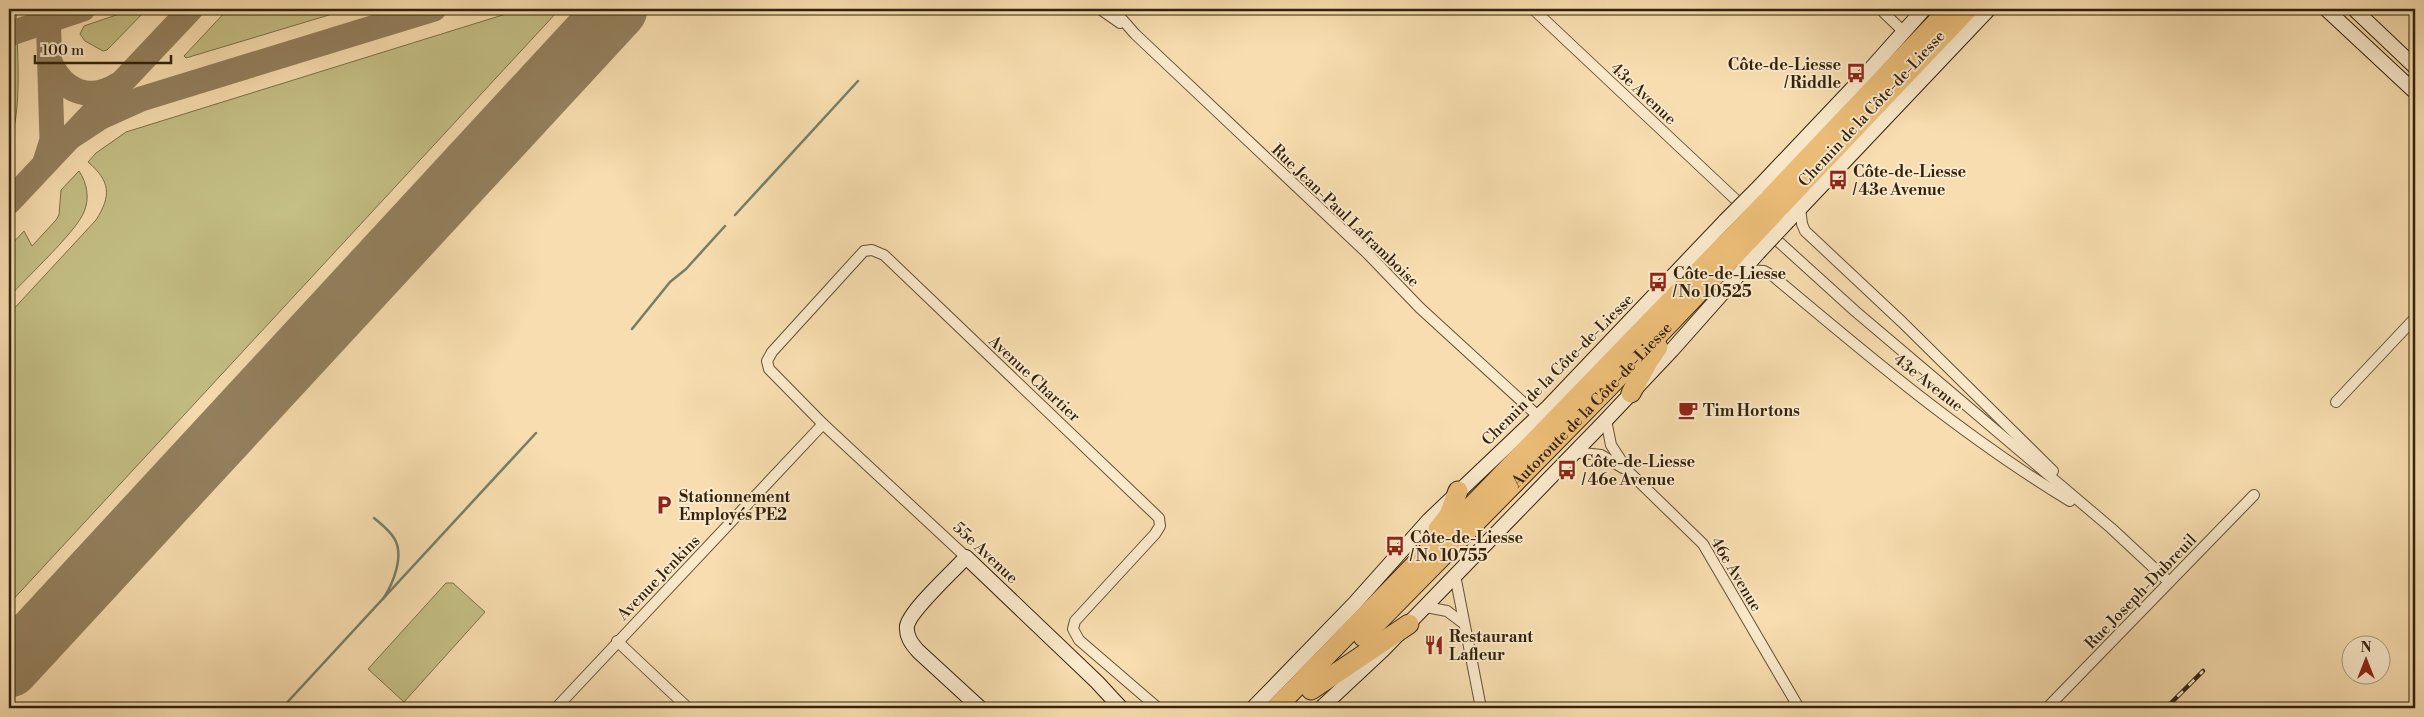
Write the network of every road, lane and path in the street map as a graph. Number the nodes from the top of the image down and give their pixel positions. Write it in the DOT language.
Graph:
graph roads {
  1 [pos="1100,9"];
  2 [pos="1113,9"];
  3 [pos="1533,9"];
  4 [pos="1880,9"];
  5 [pos="1924,9"];
  6 [pos="1968,9"];
  7 [pos="1989,9"];
  8 [pos="2326,9"];
  9 [pos="2353,9"];
  10 [pos="1948,10"];
  11 [pos="2339,22"];
  12 [pos="1904,32"];
  13 [pos="1134,34"];
  14 [pos="2415,67"];
  15 [pos="2415,92"];
  16 [pos="1734,199"];
  17 [pos="1772,205"];
  18 [pos="1800,208"];
  19 [pos="1742,237"];
  20 [pos="1780,243"];
  21 [pos="1743,270"];
  22 [pos="1699,292"];
  23 [pos="2415,318"];
  24 [pos="1631,393"];
  25 [pos="2336,402"];
  26 [pos="1538,416"];
  27 [pos="1606,420"];
  28 [pos="823,424"];
  29 [pos="1574,452"];
  30 [pos="1628,471"];
  31 [pos="1458,491"];
  32 [pos="2254,495"];
  33 [pos="2099,518"];
  34 [pos="966,557"];
  35 [pos="1455,575"];
  36 [pos="1402,578"];
  37 [pos="2169,582"];
  38 [pos="1426,607"];
  39 [pos="1463,623"];
  40 [pos="1409,624"];
  41 [pos="618,641"];
  42 [pos="1311,690"];
  43 [pos="556,708"];
  44 [pos="688,708"];
  45 [pos="980,708"];
  46 [pos="1121,708"];
  47 [pos="1158,708"];
  48 [pos="1253,708"];
  49 [pos="1276,708"];
  50 [pos="1293,708"];
  51 [pos="1321,708"];
  52 [pos="1481,708"];
  53 [pos="1800,708"];
  54 [pos="2047,708"];
  1 -- 13 [label="street, Rue Jean-Paul Laframboise"];
  2 -- 13 [label="street, Rue Jean-Paul Laframboise"];
  3 -- 16 [label="street, 43e Avenue"];
  4 -- 12 [label="street"];
  5 -- 12 [label="main road, Chemin de la Côte-de-Liesse"];
  6 -- 17 [label="highway, Autoroute de la Côte-de-Liesse"];
  7 -- 18 [label="main road, Chemin de la Côte-de-Liesse"];
  8 -- 11 [label="main road"];
  9 -- 11 [label="main road"];
  9 -- 14 [label="main road"];
  10 -- 17 [label="highway, Autoroute de la Côte-de-Liesse"];
  11 -- 15 [label="main road"];
  12 -- 17 [label="main road, Chemin de la Côte-de-Liesse"];
  13 -- 26 [label="street, Rue Jean-Paul Laframboise"];
  17 -- 18 [label="main road, Chemin de la Côte-de-Liesse"];
  17 -- 19 [label="highway, Autoroute de la Côte-de-Liesse, bridge"];
  17 -- 19 [label="main road, Chemin de la Côte-de-Liesse, bridge"];
  18 -- 33 [label="street, 43e Avenue"];
  19 -- 21 [label="main road, Chemin de la Côte-de-Liesse"];
  19 -- 22 [label="highway, Autoroute de la Côte-de-Liesse"];
  19 -- 26 [label="main road, Chemin de la Côte-de-Liesse"];
  19 -- 36 [label="highway, Autoroute de la Côte-de-Liesse"];
  20 -- 33 [label="street, 43e Avenue"];
  21 -- 24 [label="main road, Chemin de la Côte-de-Liesse"];
  21 -- 33 [label="street, 43e Avenue"];
  22 -- 24 [label="highway"];
  22 -- 42 [label="highway, Autoroute de la Côte-de-Liesse"];
  23 -- 25 [label="street"];
  24 -- 27 [label="main road, Chemin de la Côte-de-Liesse"];
  26 -- 31 [label="main road, Chemin de la Côte-de-Liesse"];
  27 -- 29 [label="main road, Chemin de la Côte-de-Liesse"];
  27 -- 30 [label="street, 46e Avenue"];
  28 -- 34 [label="street, 55e Avenue"];
  28 -- 41 [label="street, Avenue Jenkins"];
  28 -- 47 [label="street, Avenue Chartier"];
  29 -- 30 [label="street, 46e Avenue"];
  29 -- 35 [label="main road, Chemin de la Côte-de-Liesse"];
  30 -- 53 [label="street, 46e Avenue"];
  31 -- 36 [label="highway"];
  31 -- 48 [label="main road, Chemin de la Côte-de-Liesse"];
  32 -- 37 [label="street, Rue Joseph-Dubreuil"];
  33 -- 37 [label="street, 43e Avenue"];
  34 -- 45 [label="main road"];
  34 -- 46 [label="main road, 55e Avenue"];
  35 -- 38 [label="main road, Chemin de la Côte-de-Liesse"];
  35 -- 39 [label="street"];
  36 -- 49 [label="highway, Autoroute de la Côte-de-Liesse"];
  37 -- 54 [label="street, Rue Joseph-Dubreuil"];
  38 -- 39 [label="street"];
  38 -- 40 [label="main road, Chemin de la Côte-de-Liesse"];
  39 -- 52 [label="street"];
  40 -- 42 [label="highway"];
  40 -- 51 [label="main road, Chemin de la Côte-de-Liesse"];
  41 -- 43 [label="street, Avenue Jenkins"];
  41 -- 44 [label="street"];
  42 -- 50 [label="highway, Autoroute de la Côte-de-Liesse"];
}
